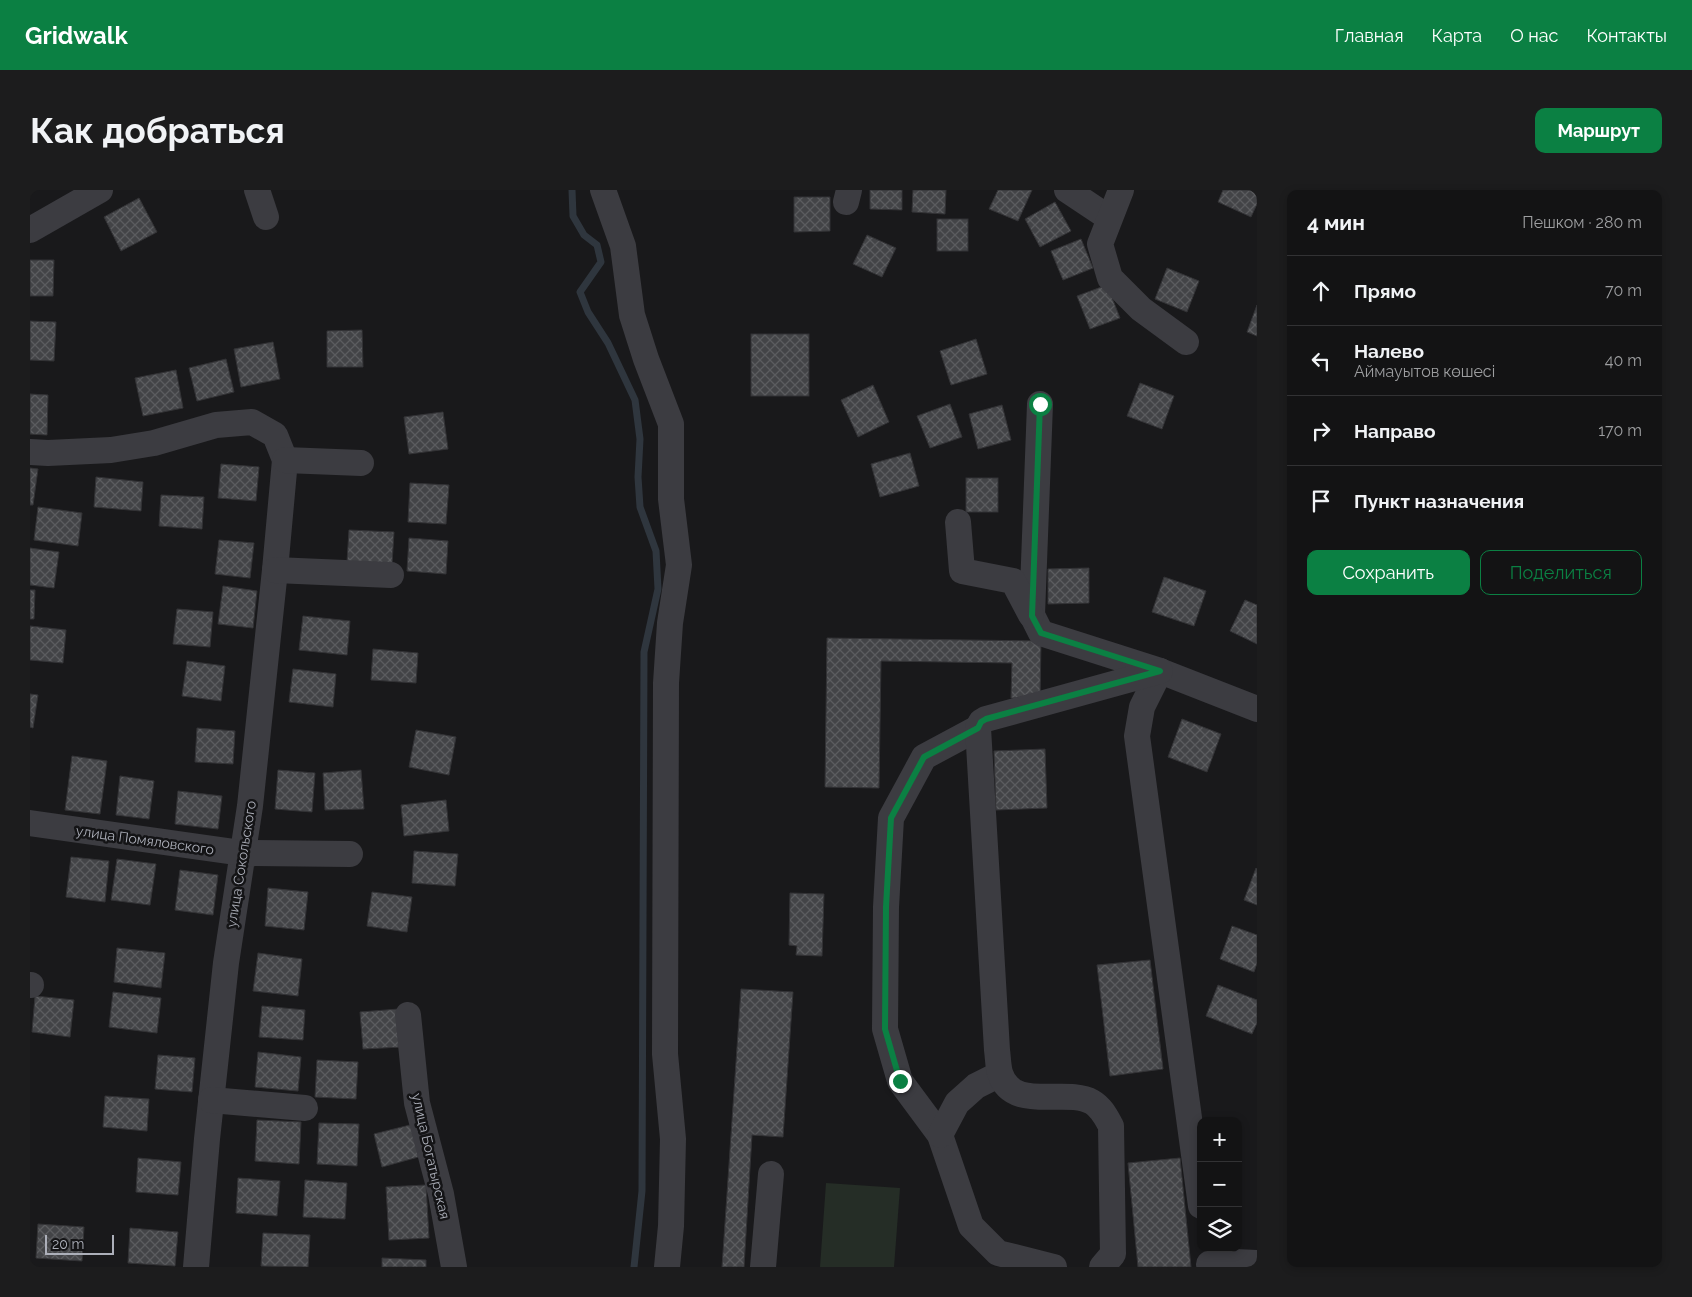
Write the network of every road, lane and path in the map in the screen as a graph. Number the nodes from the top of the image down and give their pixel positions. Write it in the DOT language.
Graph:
graph roads {
  1 [pos="100,190"];
  2 [pos="257,190"];
  3 [pos="603,190"];
  4 [pos="1067,190"];
  5 [pos="1121,190"];
  6 [pos="266,217"];
  7 [pos="1109,218"];
  8 [pos="30,230"];
  9 [pos="1186,342"];
  10 [pos="1040,404"];
  11 [pos="30,452"];
  12 [pos="285,460"];
  13 [pos="362,463"];
  14 [pos="958,522"];
  15 [pos="275,570"];
  16 [pos="391,575"];
  17 [pos="1037,624"];
  18 [pos="1160,671"];
  19 [pos="1257,710"];
  20 [pos="978,728"];
  21 [pos="30,823"];
  22 [pos="242,853"];
  23 [pos="350,854"];
  24 [pos="408,1014"];
  25 [pos="1000,1074"];
  26 [pos="211,1100"];
  27 [pos="305,1108"];
  28 [pos="940,1135"];
  29 [pos="771,1174"];
  30 [pos="1197,1177"];
  31 [pos="1208,1260"];
  32 [pos="1257,1263"];
  33 [pos="196,1267"];
  34 [pos="454,1267"];
  35 [pos="667,1267"];
  36 [pos="763,1267"];
  37 [pos="1054,1267"];
  38 [pos="1102,1267"];
  1 -- 8 [label="street"];
  2 -- 6 [label="street"];
  3 -- 35 [label="street"];
  4 -- 7 [label="street"];
  5 -- 7 [label="street"];
  7 -- 9 [label="street"];
  10 -- 17 [label="street"];
  11 -- 12 [label="street"];
  12 -- 13 [label="street"];
  12 -- 15 [label="street, улица Сокольского"];
  14 -- 17 [label="street"];
  15 -- 16 [label="street"];
  15 -- 22 [label="street, улица Сокольского"];
  17 -- 18 [label="street"];
  18 -- 19 [label="street"];
  18 -- 20 [label="street"];
  18 -- 30 [label="street"];
  20 -- 25 [label="street"];
  20 -- 28 [label="street"];
  21 -- 22 [label="street, улица Помяловского"];
  22 -- 23 [label="street, улица Помяловского"];
  22 -- 26 [label="street, улица Сокольского"];
  24 -- 34 [label="street, улица Богатырская"];
  25 -- 28 [label="street"];
  25 -- 38 [label="street"];
  26 -- 27 [label="street"];
  26 -- 33 [label="street, улица Сокольского"];
  28 -- 37 [label="street"];
  29 -- 36 [label="street"];
  31 -- 32 [label="street"];
}
